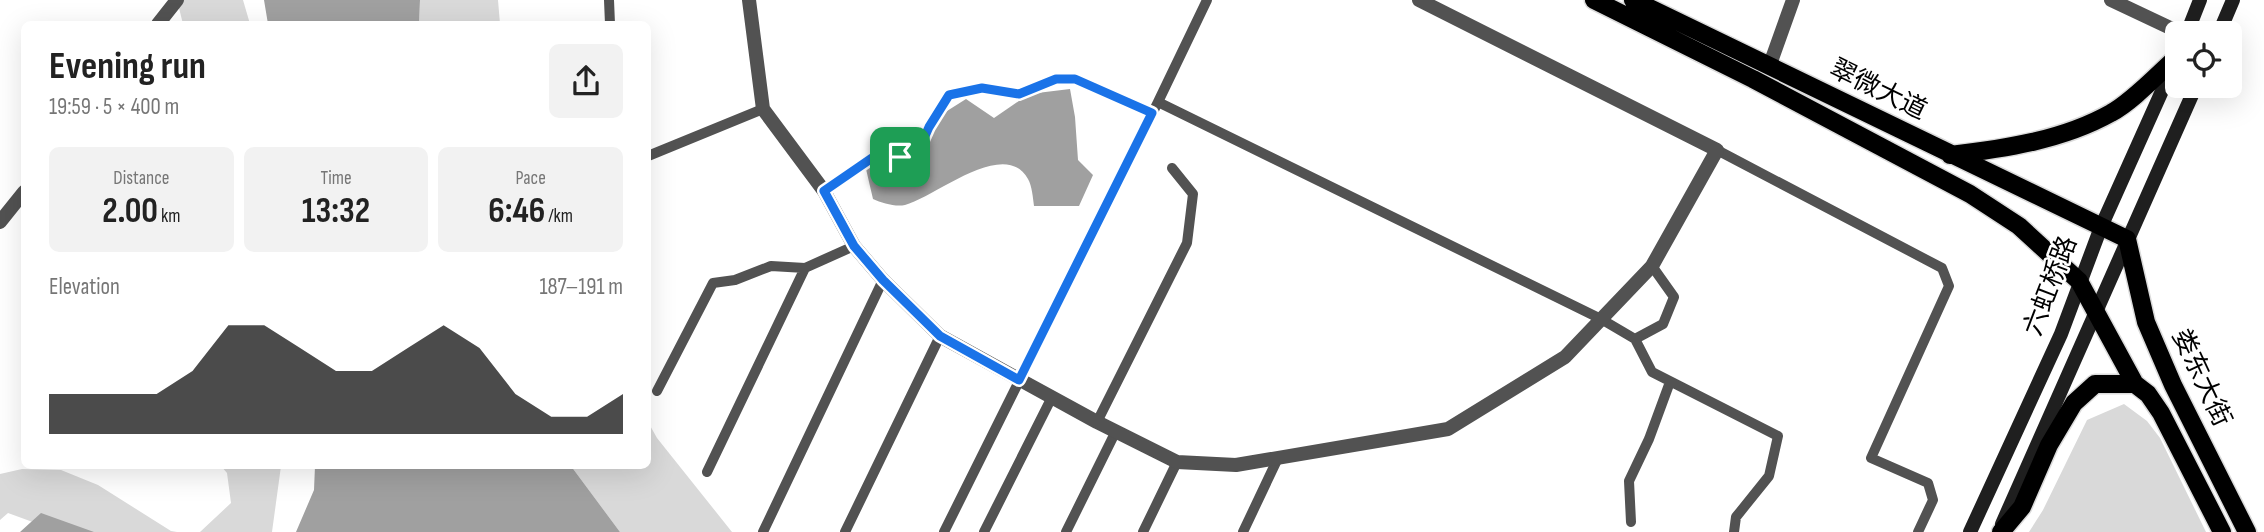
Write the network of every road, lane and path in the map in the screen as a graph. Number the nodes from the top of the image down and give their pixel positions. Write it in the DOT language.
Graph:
graph roads {
  1 [pos="177,0"];
  2 [pos="609,0"];
  3 [pos="750,0"];
  4 [pos="1207,0"];
  5 [pos="1419,0"];
  6 [pos="1594,0"];
  7 [pos="1633,0"];
  8 [pos="1793,0"];
  9 [pos="2110,0"];
  10 [pos="2200,0"];
  11 [pos="2232,0"];
  12 [pos="160,21"];
  13 [pos="610,21"];
  14 [pos="2192,21"];
  15 [pos="2223,21"];
  16 [pos="2165,26"];
  17 [pos="1769,67"];
  18 [pos="2165,67"];
  19 [pos="2165,84"];
  20 [pos="2191,98"];
  21 [pos="1158,102"];
  22 [pos="763,109"];
  23 [pos="1152,113"];
  24 [pos="1717,150"];
  25 [pos="651,155"];
  26 [pos="1950,155"];
  27 [pos="1172,168"];
  28 [pos="824,191"];
  29 [pos="21,196"];
  30 [pos="0,222"];
  31 [pos="2101,227"];
  32 [pos="2127,239"];
  33 [pos="854,246"];
  34 [pos="1653,266"];
  35 [pos="805,268"];
  36 [pos="883,280"];
  37 [pos="2079,281"];
  38 [pos="2097,311"];
  39 [pos="1601,319"];
  40 [pos="940,336"];
  41 [pos="1635,339"];
  42 [pos="1019,380"];
  43 [pos="1670,382"];
  44 [pos="2135,384"];
  45 [pos="657,391"];
  46 [pos="1052,397"];
  47 [pos="1097,422"];
  48 [pos="1116,431"];
  49 [pos="1278,458"];
  50 [pos="1177,462"];
  51 [pos="707,472"];
  52 [pos="1631,522"];
  53 [pos="763,532"];
  54 [pos="845,532"];
  55 [pos="944,532"];
  56 [pos="984,532"];
  57 [pos="1066,532"];
  58 [pos="1143,532"];
  59 [pos="1243,532"];
  60 [pos="1734,532"];
  61 [pos="1918,532"];
  62 [pos="1970,532"];
  63 [pos="2000,532"];
  64 [pos="2222,532"];
  65 [pos="2247,532"];
  1 -- 12 [label="street"];
  2 -- 13 [label="lane"];
  3 -- 22 [label="street"];
  4 -- 21 [label="lane"];
  5 -- 24 [label="street"];
  6 -- 37 [label="main road, 翠微大道"];
  7 -- 17 [label="main road, 翠微大道"];
  8 -- 17 [label="street"];
  9 -- 16 [label="street"];
  10 -- 14 [label="main road"];
  11 -- 15 [label="main road"];
  17 -- 26 [label="main road, 翠微大道"];
  18 -- 26 [label="main road"];
  19 -- 31 [label="main road, 六虹桥路"];
  20 -- 32 [label="main road, 六虹桥路"];
  21 -- 23 [label="lane"];
  21 -- 39 [label="lane"];
  22 -- 25 [label="lane"];
  22 -- 28 [label="street"];
  23 -- 28 [label="lane"];
  23 -- 42 [label="lane"];
  24 -- 34 [label="street"];
  24 -- 61 [label="lane"];
  26 -- 31 [label="main road, 翠微大道"];
  27 -- 47 [label="lane"];
  28 -- 33 [label="street"];
  29 -- 30 [label="street"];
  31 -- 32 [label="main road, 翠微大道"];
  31 -- 37 [label="main road, 六虹桥路"];
  32 -- 38 [label="main road, 六虹桥路"];
  32 -- 65 [label="main road, 娄东大街"];
  33 -- 35 [label="lane"];
  33 -- 36 [label="street"];
  34 -- 39 [label="street"];
  34 -- 41 [label="lane"];
  35 -- 45 [label="lane"];
  35 -- 51 [label="lane"];
  36 -- 40 [label="street"];
  36 -- 53 [label="lane"];
  37 -- 38 [label="main road, 娄东大街"];
  37 -- 62 [label="main road, 六虹桥路"];
  38 -- 44 [label="main road, 娄东大街"];
  38 -- 63 [label="main road, 六虹桥路"];
  39 -- 41 [label="lane"];
  39 -- 49 [label="street"];
  40 -- 42 [label="street"];
  40 -- 54 [label="lane"];
  41 -- 43 [label="lane"];
  42 -- 46 [label="street"];
  42 -- 55 [label="lane"];
  43 -- 52 [label="lane"];
  43 -- 60 [label="lane"];
  44 -- 63 [label="main road"];
  44 -- 64 [label="main road, 娄东大街"];
  46 -- 47 [label="street"];
  46 -- 56 [label="lane"];
  47 -- 48 [label="street"];
  48 -- 50 [label="street"];
  48 -- 57 [label="lane"];
  49 -- 50 [label="street"];
  49 -- 59 [label="lane"];
  50 -- 58 [label="lane"];
}
